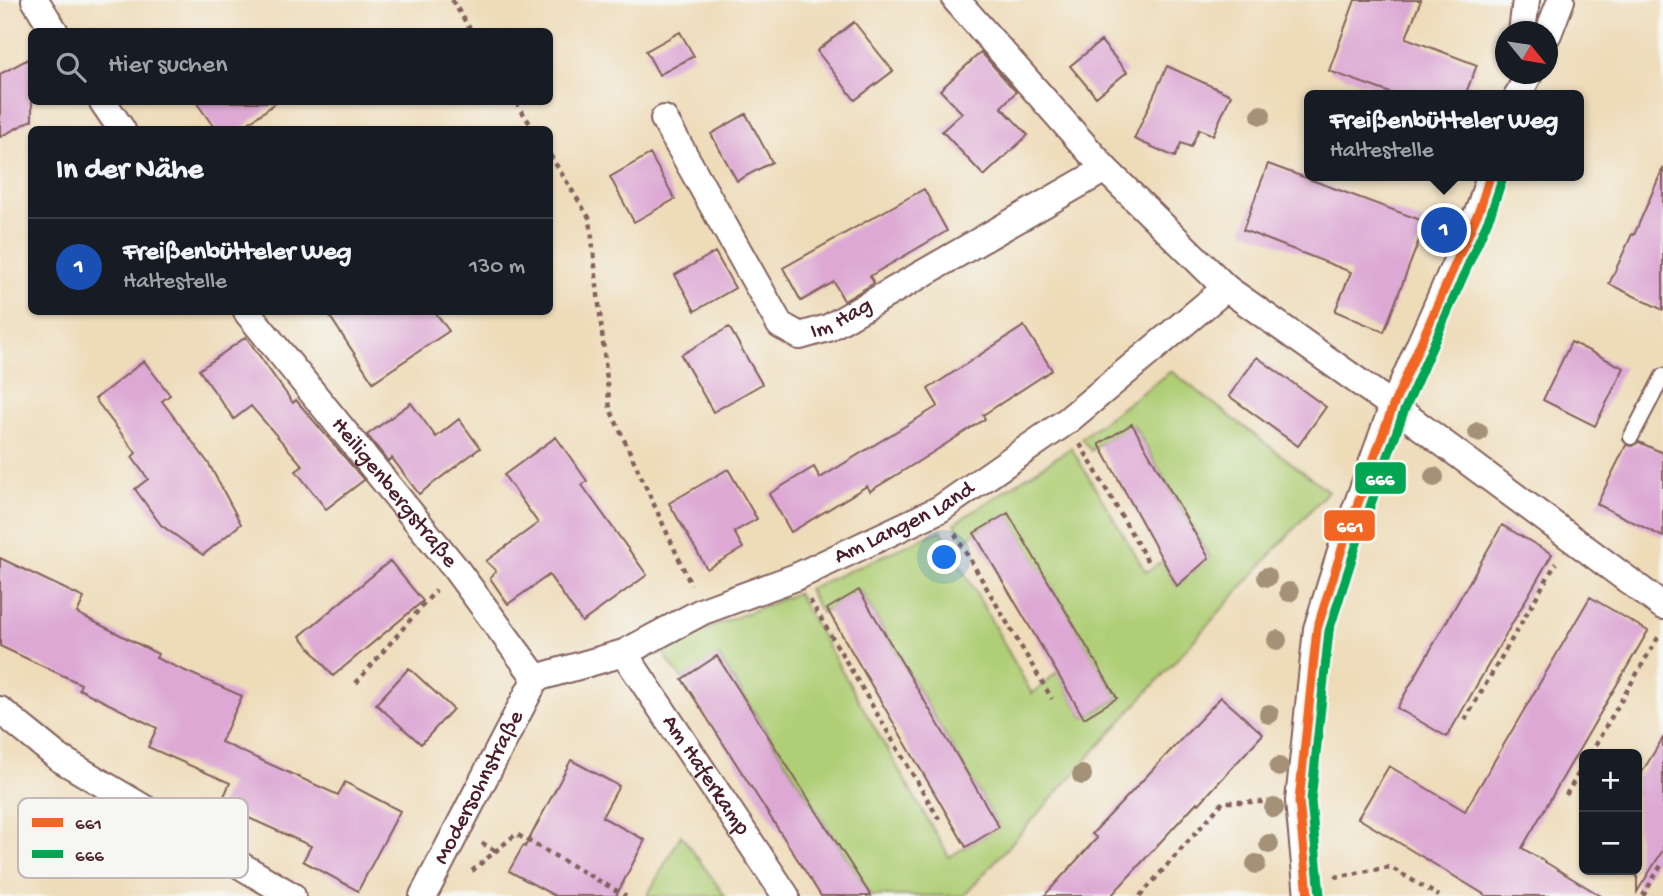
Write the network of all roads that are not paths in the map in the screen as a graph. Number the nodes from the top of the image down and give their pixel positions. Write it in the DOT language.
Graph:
graph roads {
  1 [pos="35,0"];
  2 [pos="956,0"];
  3 [pos="1526,0"];
  4 [pos="1561,0"];
  5 [pos="1523,21"];
  6 [pos="1553,21"];
  7 [pos="52,28"];
  8 [pos="105,105"];
  9 [pos="664,119"];
  10 [pos="119,126"];
  11 [pos="1105,169"];
  12 [pos="1488,181"];
  13 [pos="1227,288"];
  14 [pos="249,315"];
  15 [pos="1663,376"];
  16 [pos="1393,406"];
  17 [pos="1631,437"];
  18 [pos="1663,606"];
  19 [pos="624,653"];
  20 [pos="536,678"];
  21 [pos="0,710"];
  22 [pos="127,798"];
  23 [pos="248,870"];
  24 [pos="1308,889"];
  25 [pos="292,896"];
  26 [pos="423,896"];
  27 [pos="786,896"];
  1 -- 7 [label="street"];
  2 -- 11 [label="street"];
  3 -- 5 [label="street"];
  4 -- 6 [label="street"];
  8 -- 10 [label="street"];
  9 -- 11 [label="street, Im Hag"];
  11 -- 13 [label="street"];
  12 -- 16 [label="street"];
  13 -- 16 [label="street"];
  13 -- 19 [label="street, Am Langen Land"];
  14 -- 20 [label="street, Heiligenbergstraße"];
  15 -- 17 [label="lane"];
  16 -- 18 [label="street"];
  16 -- 24 [label="street"];
  19 -- 20 [label="street, Am Langen Land"];
  19 -- 27 [label="street, Am Haferkamp"];
  20 -- 26 [label="street, Modersohnstraße"];
  21 -- 22 [label="street"];
  23 -- 25 [label="street"];
}
